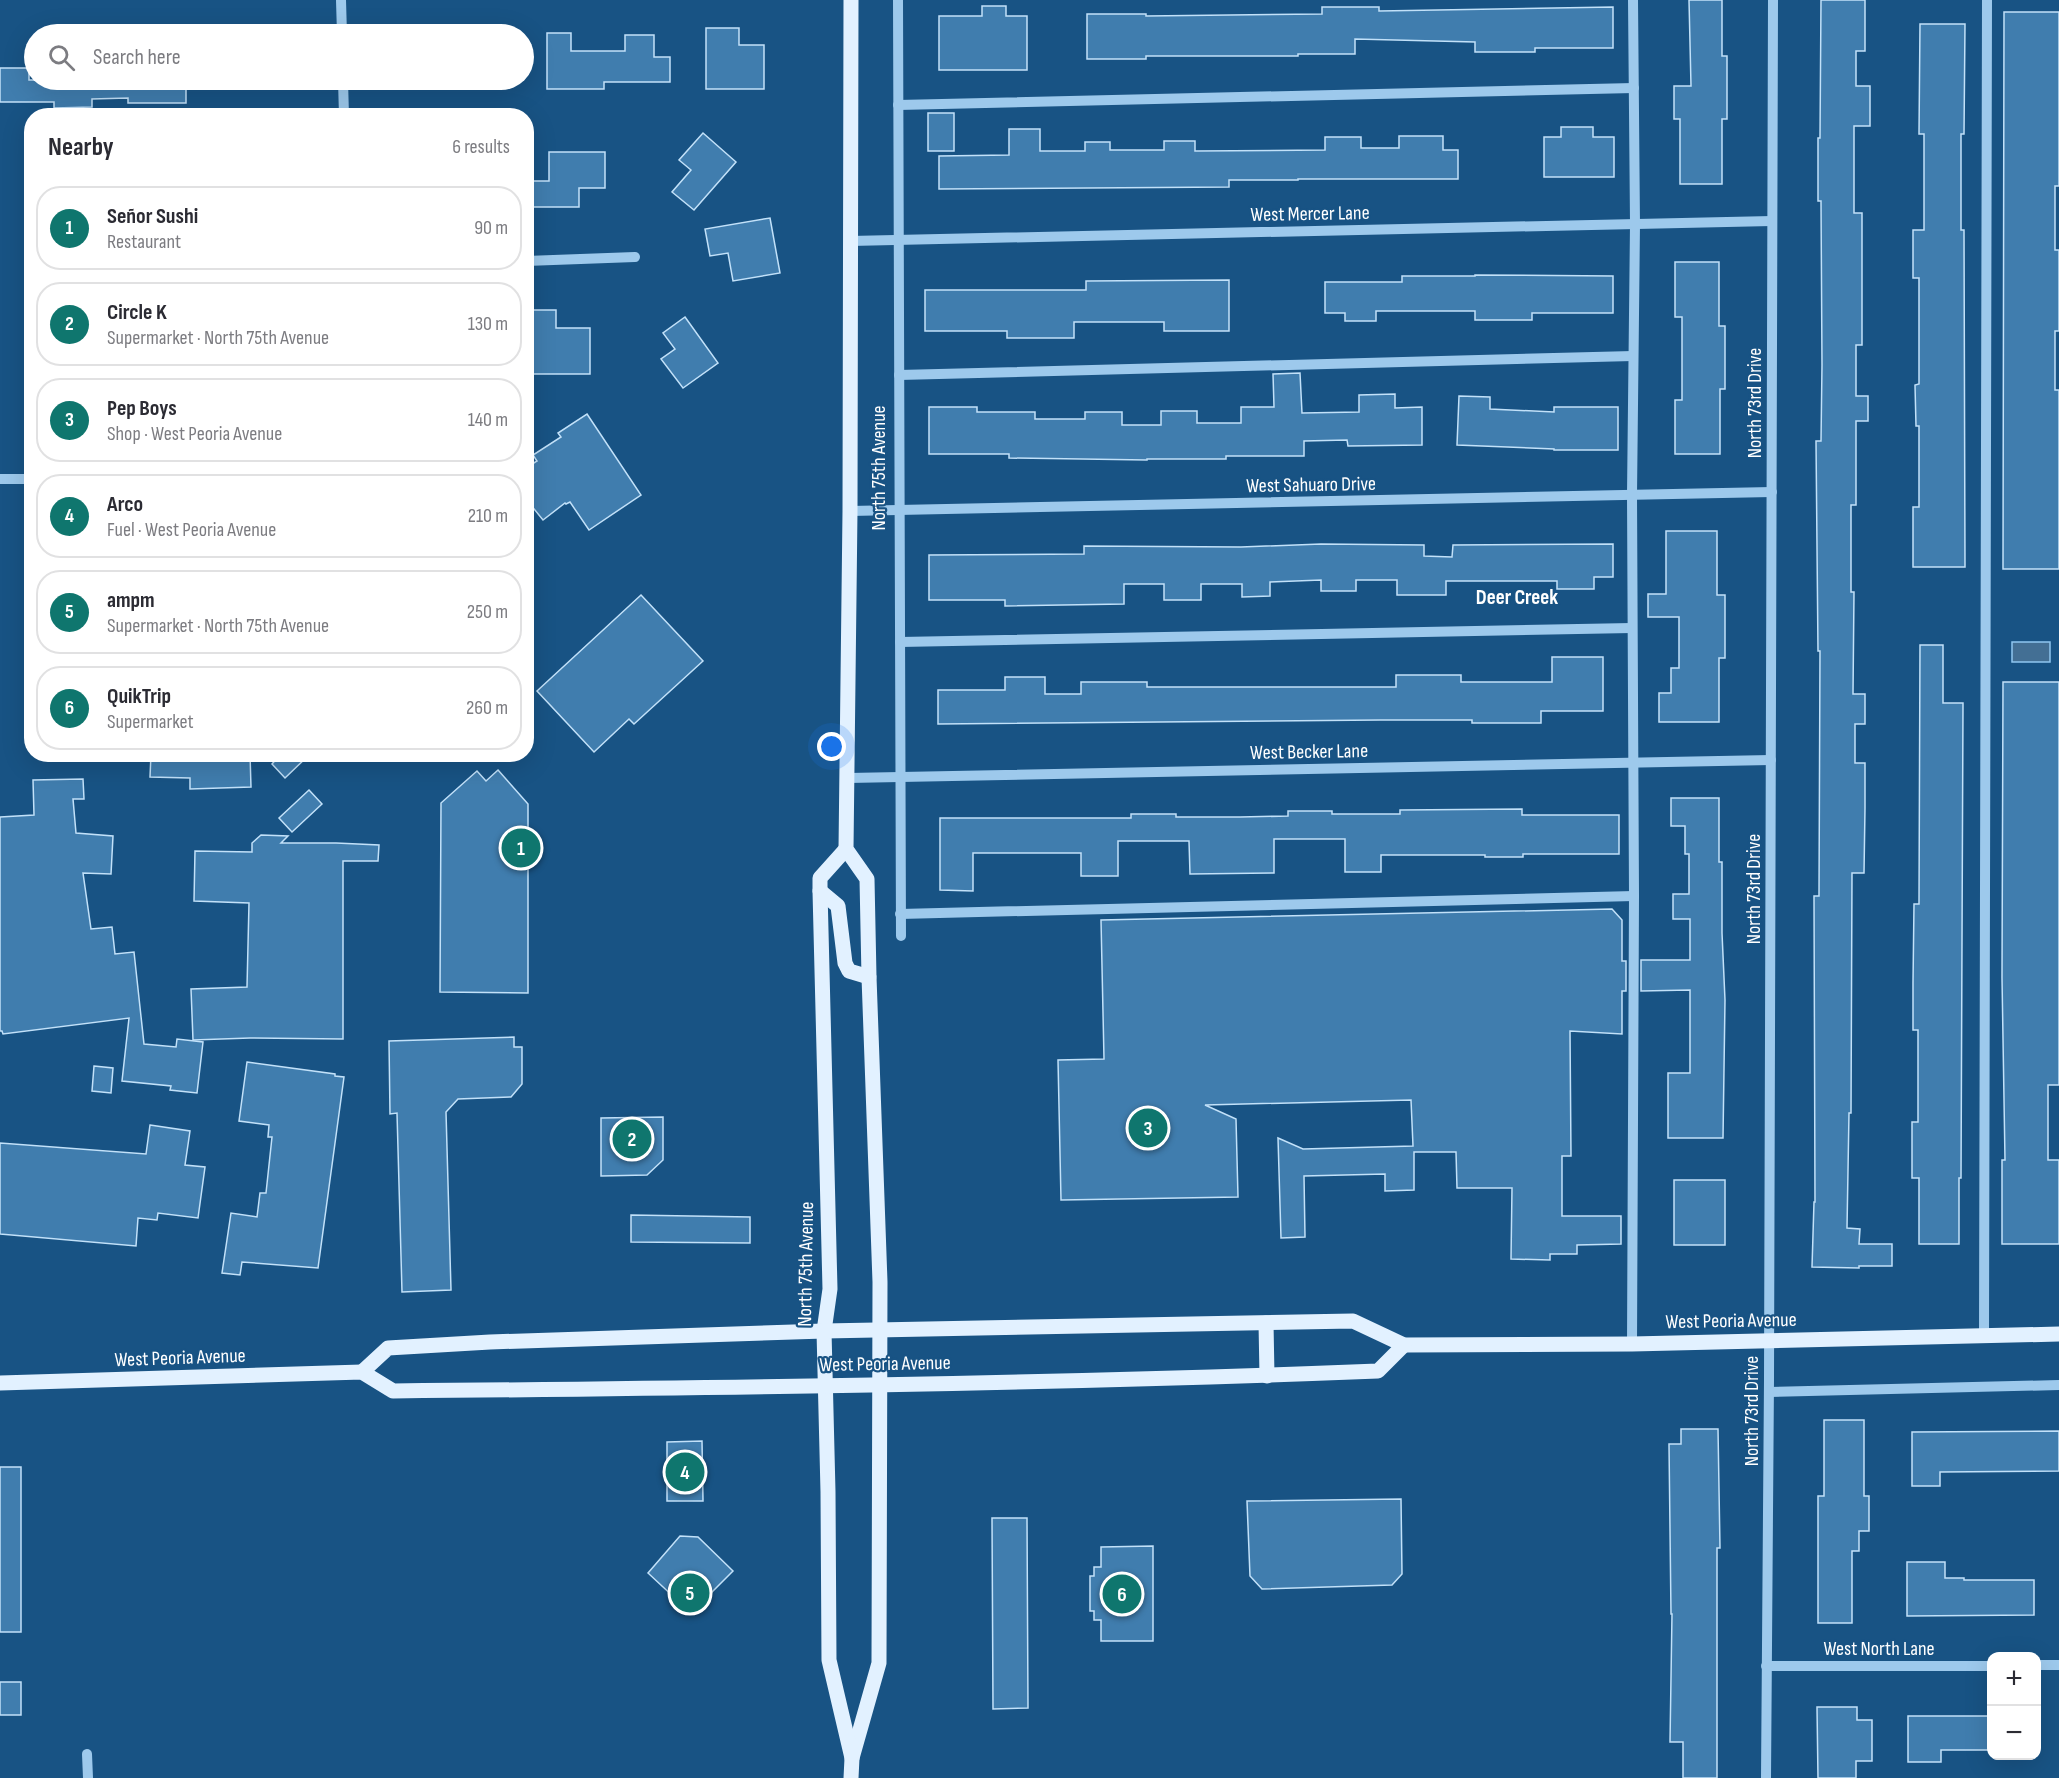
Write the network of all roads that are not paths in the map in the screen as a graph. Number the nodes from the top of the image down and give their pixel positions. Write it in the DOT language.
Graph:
graph roads {
  1 [pos="341,0"];
  2 [pos="851,0"];
  3 [pos="898,0"];
  4 [pos="1634,0"];
  5 [pos="1773,0"];
  6 [pos="1987,0"];
  7 [pos="342,24"];
  8 [pos="1634,88"];
  9 [pos="343,90"];
  10 [pos="898,105"];
  11 [pos="344,108"];
  12 [pos="1772,221"];
  13 [pos="1635,224"];
  14 [pos="898,240"];
  15 [pos="850,241"];
  16 [pos="635,257"];
  17 [pos="534,261"];
  18 [pos="1634,356"];
  19 [pos="899,375"];
  20 [pos="0,479"];
  21 [pos="24,479"];
  22 [pos="1772,492"];
  23 [pos="1632,495"];
  24 [pos="850,511"];
  25 [pos="899,511"];
  26 [pos="1632,628"];
  27 [pos="900,642"];
  28 [pos="1771,760"];
  29 [pos="1633,762"];
  30 [pos="900,777"];
  31 [pos="848,778"];
  32 [pos="846,849"];
  33 [pos="820,891"];
  34 [pos="1634,896"];
  35 [pos="900,914"];
  36 [pos="901,936"];
  37 [pos="869,977"];
  38 [pos="1266,1323"];
  39 [pos="880,1330"];
  40 [pos="824,1331"];
  41 [pos="1984,1335"];
  42 [pos="2059,1335"];
  43 [pos="1769,1340"];
  44 [pos="1632,1344"];
  45 [pos="1404,1345"];
  46 [pos="362,1372"];
  47 [pos="1267,1376"];
  48 [pos="0,1383"];
  49 [pos="880,1385"];
  50 [pos="2059,1385"];
  51 [pos="826,1386"];
  52 [pos="1769,1392"];
  53 [pos="2041,1665"];
  54 [pos="2059,1665"];
  55 [pos="1767,1666"];
  56 [pos="1987,1666"];
  57 [pos="87,1754"];
  58 [pos="852,1758"];
  59 [pos="88,1778"];
  60 [pos="851,1778"];
  61 [pos="1766,1778"];
  1 -- 7 [label="street"];
  2 -- 15 [label="main road, North 75th Avenue"];
  3 -- 10 [label="street, North 75th Avenue"];
  4 -- 8 [label="street"];
  5 -- 12 [label="street, North 73rd Drive"];
  6 -- 41 [label="street"];
  8 -- 10 [label="street"];
  8 -- 13 [label="street"];
  9 -- 11 [label="street"];
  10 -- 14 [label="street, North 75th Avenue"];
  12 -- 13 [label="street, West Mercer Lane"];
  12 -- 22 [label="street, North 73rd Drive"];
  13 -- 14 [label="street, West Mercer Lane"];
  13 -- 18 [label="street"];
  14 -- 15 [label="street, West Mercer Lane"];
  14 -- 19 [label="street, North 75th Avenue"];
  15 -- 24 [label="main road, North 75th Avenue"];
  16 -- 17 [label="street"];
  18 -- 19 [label="street"];
  18 -- 23 [label="street"];
  19 -- 25 [label="street, North 75th Avenue"];
  20 -- 21 [label="street"];
  22 -- 23 [label="street, West Sahuaro Drive"];
  22 -- 28 [label="street, North 73rd Drive"];
  23 -- 25 [label="street, West Sahuaro Drive"];
  23 -- 26 [label="street"];
  24 -- 25 [label="street, West Sahuaro Drive"];
  24 -- 31 [label="main road, North 75th Avenue"];
  25 -- 27 [label="street, North 75th Avenue"];
  26 -- 27 [label="street"];
  26 -- 29 [label="street"];
  27 -- 30 [label="street, North 75th Avenue"];
  28 -- 29 [label="street, West Becker Lane"];
  28 -- 43 [label="street, North 73rd Drive"];
  29 -- 30 [label="street, West Becker Lane"];
  29 -- 34 [label="street"];
  30 -- 31 [label="street, West Becker Lane"];
  30 -- 35 [label="street, North 75th Avenue"];
  31 -- 32 [label="main road, North 75th Avenue"];
  32 -- 33 [label="main road, North 75th Avenue"];
  32 -- 37 [label="main road, North 75th Avenue"];
  33 -- 37 [label="main road"];
  33 -- 40 [label="main road, North 75th Avenue"];
  34 -- 35 [label="street"];
  34 -- 44 [label="street"];
  35 -- 36 [label="street, North 75th Avenue"];
  37 -- 39 [label="main road, North 75th Avenue"];
  38 -- 39 [label="main road, West Peoria Avenue"];
  38 -- 45 [label="main road, West Peoria Avenue"];
  38 -- 47 [label="main road"];
  39 -- 40 [label="main road, West Peoria Avenue"];
  39 -- 49 [label="main road, North 75th Avenue"];
  40 -- 46 [label="main road, West Peoria Avenue"];
  40 -- 51 [label="main road, North 75th Avenue"];
  41 -- 42 [label="main road, West Peoria Avenue"];
  41 -- 43 [label="main road, West Peoria Avenue"];
  43 -- 44 [label="main road, West Peoria Avenue"];
  43 -- 52 [label="street, North 73rd Drive"];
  44 -- 45 [label="main road, West Peoria Avenue"];
  45 -- 47 [label="main road, West Peoria Avenue"];
  46 -- 48 [label="main road, West Peoria Avenue"];
  46 -- 51 [label="main road, West Peoria Avenue"];
  47 -- 49 [label="main road, West Peoria Avenue"];
  49 -- 51 [label="main road, West Peoria Avenue"];
  49 -- 58 [label="main road, North 75th Avenue"];
  50 -- 52 [label="street"];
  51 -- 58 [label="main road, North 75th Avenue"];
  52 -- 55 [label="street, North 73rd Drive"];
  53 -- 54 [label="street"];
  55 -- 56 [label="street, West North Lane"];
  55 -- 61 [label="street, North 73rd Drive"];
  57 -- 59 [label="street"];
  58 -- 60 [label="main road, North 75th Avenue"];
}
